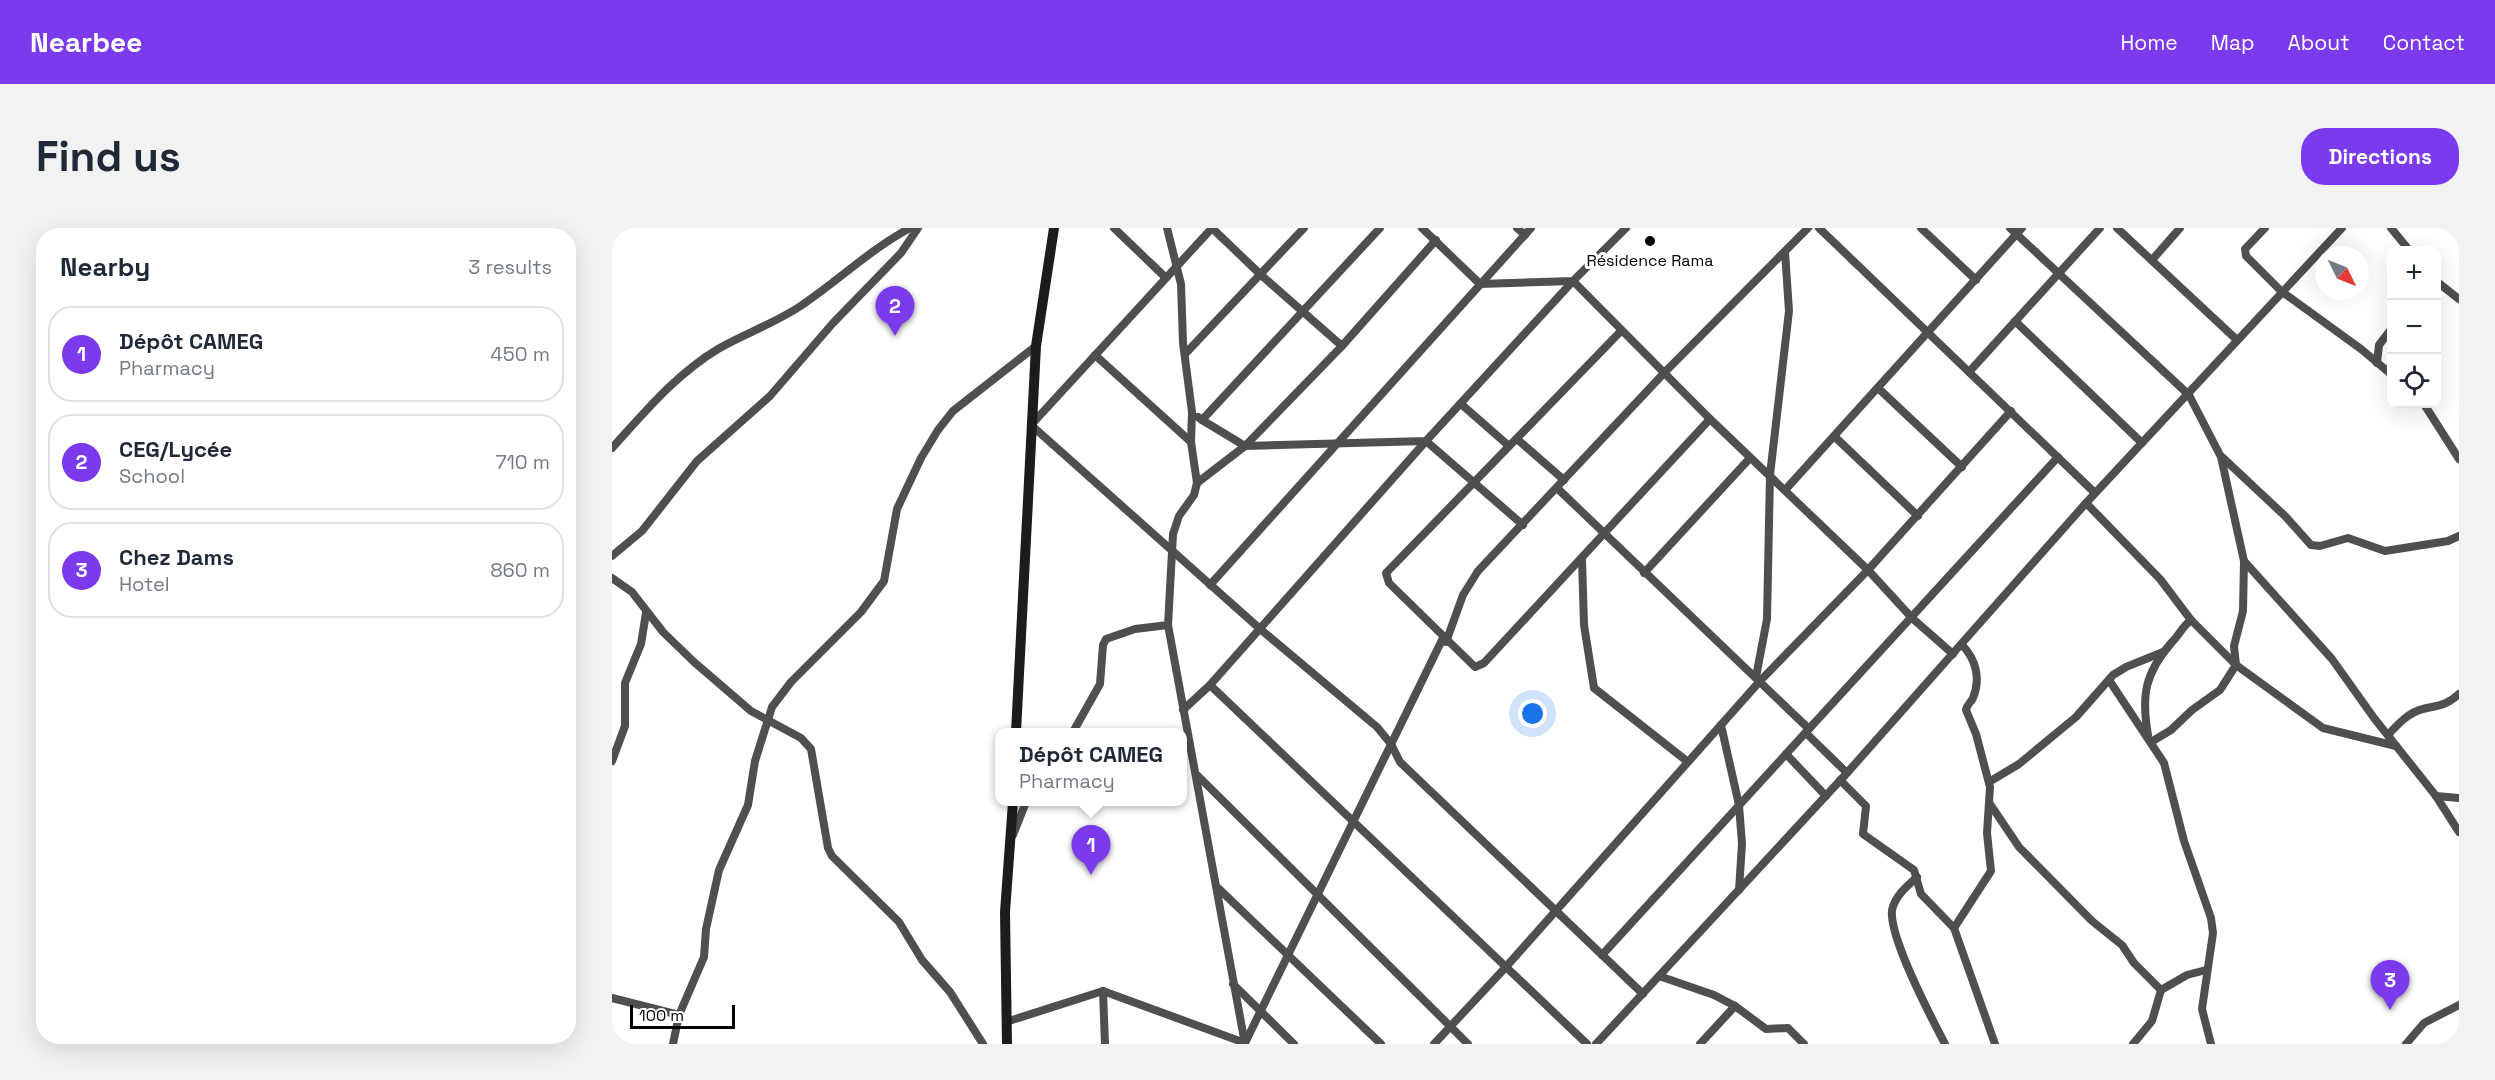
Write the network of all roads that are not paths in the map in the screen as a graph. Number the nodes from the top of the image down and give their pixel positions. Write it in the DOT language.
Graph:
graph roads {
  1 [pos="910,228"];
  2 [pos="918,228"];
  3 [pos="1054,228"];
  4 [pos="1114,228"];
  5 [pos="1167,228"];
  6 [pos="1212,228"];
  7 [pos="1304,228"];
  8 [pos="1380,228"];
  9 [pos="1422,228"];
  10 [pos="1516,228"];
  11 [pos="1626,228"];
  12 [pos="1809,228"];
  13 [pos="1819,228"];
  14 [pos="1922,228"];
  15 [pos="2100,228"];
  16 [pos="2117,228"];
  17 [pos="2180,228"];
  18 [pos="2265,228"];
  19 [pos="2342,228"];
  20 [pos="2391,228"];
  21 [pos="2016,230"];
  22 [pos="1528,232"];
  23 [pos="1436,240"];
  24 [pos="2406,246"];
  25 [pos="1785,252"];
  26 [pos="2152,260"];
  27 [pos="1174,267"];
  28 [pos="2057,274"];
  29 [pos="1261,275"];
  30 [pos="1165,277"];
  31 [pos="1976,280"];
  32 [pos="1574,281"];
  33 [pos="1480,284"];
  34 [pos="2441,285"];
  35 [pos="2281,291"];
  36 [pos="2459,299"];
  37 [pos="1305,312"];
  38 [pos="2015,321"];
  39 [pos="1621,331"];
  40 [pos="1928,333"];
  41 [pos="2387,334"];
  42 [pos="2237,340"];
  43 [pos="1036,346"];
  44 [pos="1342,346"];
  45 [pos="1185,354"];
  46 [pos="1095,355"];
  47 [pos="2377,363"];
  48 [pos="1665,372"];
  49 [pos="1969,372"];
  50 [pos="2387,372"];
  51 [pos="1878,388"];
  52 [pos="2189,395"];
  53 [pos="1461,404"];
  54 [pos="2427,408"];
  55 [pos="2011,411"];
  56 [pos="1192,412"];
  57 [pos="1710,419"];
  58 [pos="1202,420"];
  59 [pos="1031,425"];
  60 [pos="1834,436"];
  61 [pos="1516,439"];
  62 [pos="1426,441"];
  63 [pos="1191,442"];
  64 [pos="2142,442"];
  65 [pos="1337,444"];
  66 [pos="1245,446"];
  67 [pos="1509,447"];
  68 [pos="612,448"];
  69 [pos="2058,457"];
  70 [pos="2221,457"];
  71 [pos="1750,458"];
  72 [pos="2459,459"];
  73 [pos="1962,467"];
  74 [pos="1770,476"];
  75 [pos="1564,480"];
  76 [pos="1474,482"];
  77 [pos="1197,483"];
  78 [pos="1557,488"];
  79 [pos="1786,489"];
  80 [pos="2096,493"];
  81 [pos="2086,503"];
  82 [pos="1918,516"];
  83 [pos="1523,525"];
  84 [pos="1604,534"];
  85 [pos="2459,536"];
  86 [pos="1171,549"];
  87 [pos="612,556"];
  88 [pos="1582,559"];
  89 [pos="2244,561"];
  90 [pos="1869,570"];
  91 [pos="1644,573"];
  92 [pos="612,578"];
  93 [pos="1210,585"];
  94 [pos="646,613"];
  95 [pos="1912,618"];
  96 [pos="2191,620"];
  97 [pos="1168,625"];
  98 [pos="1259,628"];
  99 [pos="1444,640"];
  100 [pos="1962,645"];
  101 [pos="2163,652"];
  102 [pos="1953,654"];
  103 [pos="2236,665"];
  104 [pos="1758,679"];
  105 [pos="2109,680"];
  106 [pos="1210,685"];
  107 [pos="2459,694"];
  108 [pos="1183,710"];
  109 [pos="766,720"];
  110 [pos="1721,725"];
  111 [pos="1016,728"];
  112 [pos="1075,728"];
  113 [pos="1808,730"];
  114 [pos="2388,735"];
  115 [pos="2150,740"];
  116 [pos="1391,744"];
  117 [pos="2396,746"];
  118 [pos="1786,754"];
  119 [pos="612,761"];
  120 [pos="1688,762"];
  121 [pos="1198,776"];
  122 [pos="1844,777"];
  123 [pos="1989,782"];
  124 [pos="1826,796"];
  125 [pos="2436,796"];
  126 [pos="2459,798"];
  127 [pos="1990,804"];
  128 [pos="1739,805"];
  129 [pos="1012,806"];
  130 [pos="1024,806"];
  131 [pos="1353,823"];
  132 [pos="2459,832"];
  133 [pos="1011,841"];
  134 [pos="1917,877"];
  135 [pos="1218,888"];
  136 [pos="1739,890"];
  137 [pos="1318,895"];
  138 [pos="1555,912"];
  139 [pos="1954,928"];
  140 [pos="1288,955"];
  141 [pos="1602,955"];
  142 [pos="1505,968"];
  143 [pos="2206,970"];
  144 [pos="1659,976"];
  145 [pos="1233,984"];
  146 [pos="2161,990"];
  147 [pos="1103,991"];
  148 [pos="1644,994"];
  149 [pos="612,998"];
  150 [pos="2459,1005"];
  151 [pos="1735,1006"];
  152 [pos="1261,1011"];
  153 [pos="679,1015"];
  154 [pos="1006,1022"];
  155 [pos="1450,1027"];
  156 [pos="673,1044"];
  157 [pos="983,1044"];
  158 [pos="1007,1044"];
  159 [pos="1105,1044"];
  160 [pos="1245,1044"];
  161 [pos="1294,1044"];
  162 [pos="1381,1044"];
  163 [pos="1434,1044"];
  164 [pos="1468,1044"];
  165 [pos="1587,1044"];
  166 [pos="1596,1044"];
  167 [pos="1700,1044"];
  168 [pos="1804,1044"];
  169 [pos="1945,1044"];
  170 [pos="1995,1044"];
  171 [pos="2133,1044"];
  172 [pos="2211,1044"];
  173 [pos="2406,1044"];
  1 -- 68 [label="street"];
  2 -- 87 [label="street"];
  3 -- 43 [label="main road"];
  4 -- 30 [label="street"];
  5 -- 27 [label="street"];
  6 -- 27 [label="street"];
  6 -- 29 [label="street"];
  7 -- 29 [label="street"];
  8 -- 37 [label="street"];
  9 -- 23 [label="street"];
  10 -- 22 [label="street"];
  11 -- 32 [label="street"];
  12 -- 25 [label="street"];
  13 -- 40 [label="street"];
  14 -- 31 [label="street"];
  15 -- 28 [label="street"];
  16 -- 26 [label="street"];
  17 -- 26 [label="street"];
  18 -- 35 [label="street"];
  19 -- 35 [label="street"];
  20 -- 24 [label="street"];
  21 -- 28 [label="street"];
  21 -- 31 [label="street"];
  22 -- 33 [label="street"];
  23 -- 33 [label="street"];
  23 -- 44 [label="street"];
  25 -- 48 [label="street"];
  25 -- 74 [label="street"];
  26 -- 42 [label="street"];
  27 -- 30 [label="street"];
  27 -- 45 [label="street"];
  28 -- 38 [label="street"];
  28 -- 52 [label="street"];
  29 -- 37 [label="street"];
  29 -- 45 [label="street"];
  30 -- 46 [label="street"];
  31 -- 40 [label="street"];
  32 -- 33 [label="street"];
  32 -- 39 [label="street"];
  32 -- 53 [label="street"];
  33 -- 65 [label="street"];
  34 -- 36 [label="street"];
  35 -- 42 [label="street"];
  35 -- 47 [label="street"];
  37 -- 44 [label="street"];
  37 -- 58 [label="street"];
  38 -- 49 [label="street"];
  38 -- 64 [label="street"];
  39 -- 48 [label="street"];
  39 -- 61 [label="street"];
  40 -- 49 [label="street"];
  40 -- 51 [label="street"];
  41 -- 47 [label="street"];
  42 -- 52 [label="street"];
  43 -- 59 [label="main road"];
  43 -- 109 [label="street"];
  44 -- 66 [label="street"];
  45 -- 56 [label="street"];
  46 -- 59 [label="street"];
  46 -- 63 [label="street"];
  47 -- 50 [label="street"];
  48 -- 57 [label="street"];
  48 -- 75 [label="street"];
  49 -- 55 [label="street"];
  51 -- 60 [label="street"];
  51 -- 73 [label="street"];
  52 -- 64 [label="street"];
  52 -- 70 [label="street"];
  53 -- 62 [label="street"];
  53 -- 67 [label="street"];
  54 -- 72 [label="street"];
  55 -- 69 [label="street"];
  55 -- 73 [label="street"];
  56 -- 58 [label="street"];
  56 -- 63 [label="street"];
  57 -- 71 [label="street"];
  57 -- 84 [label="street"];
  58 -- 66 [label="street"];
  59 -- 86 [label="street"];
  59 -- 111 [label="main road"];
  60 -- 79 [label="street"];
  60 -- 82 [label="street"];
  61 -- 67 [label="street"];
  61 -- 75 [label="street"];
  62 -- 65 [label="street"];
  62 -- 76 [label="street"];
  62 -- 98 [label="street"];
  63 -- 77 [label="street"];
  64 -- 80 [label="street"];
  65 -- 66 [label="street"];
  65 -- 93 [label="street"];
  66 -- 77 [label="street"];
  67 -- 76 [label="street"];
  69 -- 80 [label="street"];
  69 -- 95 [label="street"];
  70 -- 85 [label="street"];
  70 -- 89 [label="street"];
  71 -- 74 [label="street"];
  71 -- 91 [label="street"];
  73 -- 82 [label="street"];
  74 -- 79 [label="street"];
  74 -- 104 [label="street"];
  75 -- 78 [label="street"];
  76 -- 83 [label="street"];
  76 -- 99 [label="street"];
  77 -- 86 [label="street"];
  78 -- 83 [label="street"];
  78 -- 84 [label="street"];
  79 -- 90 [label="street"];
  80 -- 81 [label="street"];
  81 -- 96 [label="street"];
  81 -- 100 [label="street"];
  82 -- 90 [label="street"];
  83 -- 99 [label="street"];
  84 -- 88 [label="street"];
  84 -- 91 [label="street"];
  86 -- 93 [label="street"];
  86 -- 97 [label="street"];
  88 -- 99 [label="street"];
  88 -- 120 [label="street"];
  89 -- 103 [label="street"];
  89 -- 114 [label="street"];
  90 -- 95 [label="street"];
  90 -- 104 [label="street"];
  91 -- 104 [label="street"];
  92 -- 94 [label="street"];
  93 -- 98 [label="street"];
  94 -- 109 [label="street"];
  94 -- 119 [label="street"];
  95 -- 102 [label="street"];
  95 -- 113 [label="street"];
  96 -- 101 [label="street"];
  96 -- 103 [label="street"];
  97 -- 108 [label="street"];
  97 -- 112 [label="street"];
  98 -- 106 [label="street"];
  98 -- 116 [label="street"];
  99 -- 116 [label="street"];
  100 -- 102 [label="street"];
  100 -- 123 [label="street"];
  101 -- 105 [label="street"];
  101 -- 115 [label="street"];
  102 -- 122 [label="street"];
  103 -- 115 [label="street"];
  103 -- 117 [label="street"];
  104 -- 110 [label="street"];
  104 -- 113 [label="street"];
  105 -- 115 [label="street"];
  105 -- 123 [label="street"];
  106 -- 108 [label="street"];
  106 -- 131 [label="street"];
  107 -- 114 [label="street"];
  108 -- 121 [label="street"];
  109 -- 153 [label="street"];
  109 -- 157 [label="street"];
  110 -- 120 [label="street"];
  110 -- 128 [label="street"];
  113 -- 118 [label="street"];
  113 -- 122 [label="street"];
  114 -- 117 [label="street"];
  115 -- 143 [label="street"];
  116 -- 131 [label="street"];
  116 -- 138 [label="street"];
  117 -- 125 [label="street"];
  118 -- 124 [label="street"];
  118 -- 128 [label="street"];
  120 -- 138 [label="street"];
  121 -- 135 [label="street"];
  121 -- 137 [label="street"];
  122 -- 124 [label="street"];
  122 -- 134 [label="street"];
  123 -- 127 [label="street"];
  124 -- 136 [label="street"];
  125 -- 126 [label="street"];
  125 -- 132 [label="street"];
  127 -- 139 [label="street"];
  127 -- 146 [label="street"];
  128 -- 136 [label="street"];
  128 -- 141 [label="street"];
  129 -- 133 [label="main road"];
  130 -- 133 [label="street"];
  131 -- 137 [label="street"];
  131 -- 142 [label="street"];
  133 -- 154 [label="main road"];
  134 -- 139 [label="street"];
  134 -- 169 [label="street"];
  135 -- 140 [label="street"];
  135 -- 145 [label="street"];
  136 -- 144 [label="street"];
  137 -- 140 [label="street"];
  137 -- 155 [label="street"];
  138 -- 141 [label="street"];
  138 -- 142 [label="street"];
  139 -- 170 [label="street"];
  140 -- 152 [label="street"];
  140 -- 162 [label="street"];
  141 -- 148 [label="street"];
  142 -- 155 [label="street"];
  142 -- 165 [label="street"];
  143 -- 146 [label="street"];
  143 -- 172 [label="street"];
  144 -- 148 [label="street"];
  144 -- 151 [label="street"];
  145 -- 152 [label="street"];
  145 -- 160 [label="street"];
  146 -- 171 [label="street"];
  147 -- 154 [label="street"];
  147 -- 159 [label="street"];
  147 -- 160 [label="street"];
  148 -- 166 [label="street"];
  149 -- 153 [label="street"];
  150 -- 173 [label="street"];
  151 -- 167 [label="street"];
  151 -- 168 [label="street"];
  152 -- 160 [label="street"];
  152 -- 161 [label="street"];
  153 -- 156 [label="street"];
  154 -- 158 [label="main road"];
  155 -- 163 [label="street"];
  155 -- 164 [label="street"];
}
